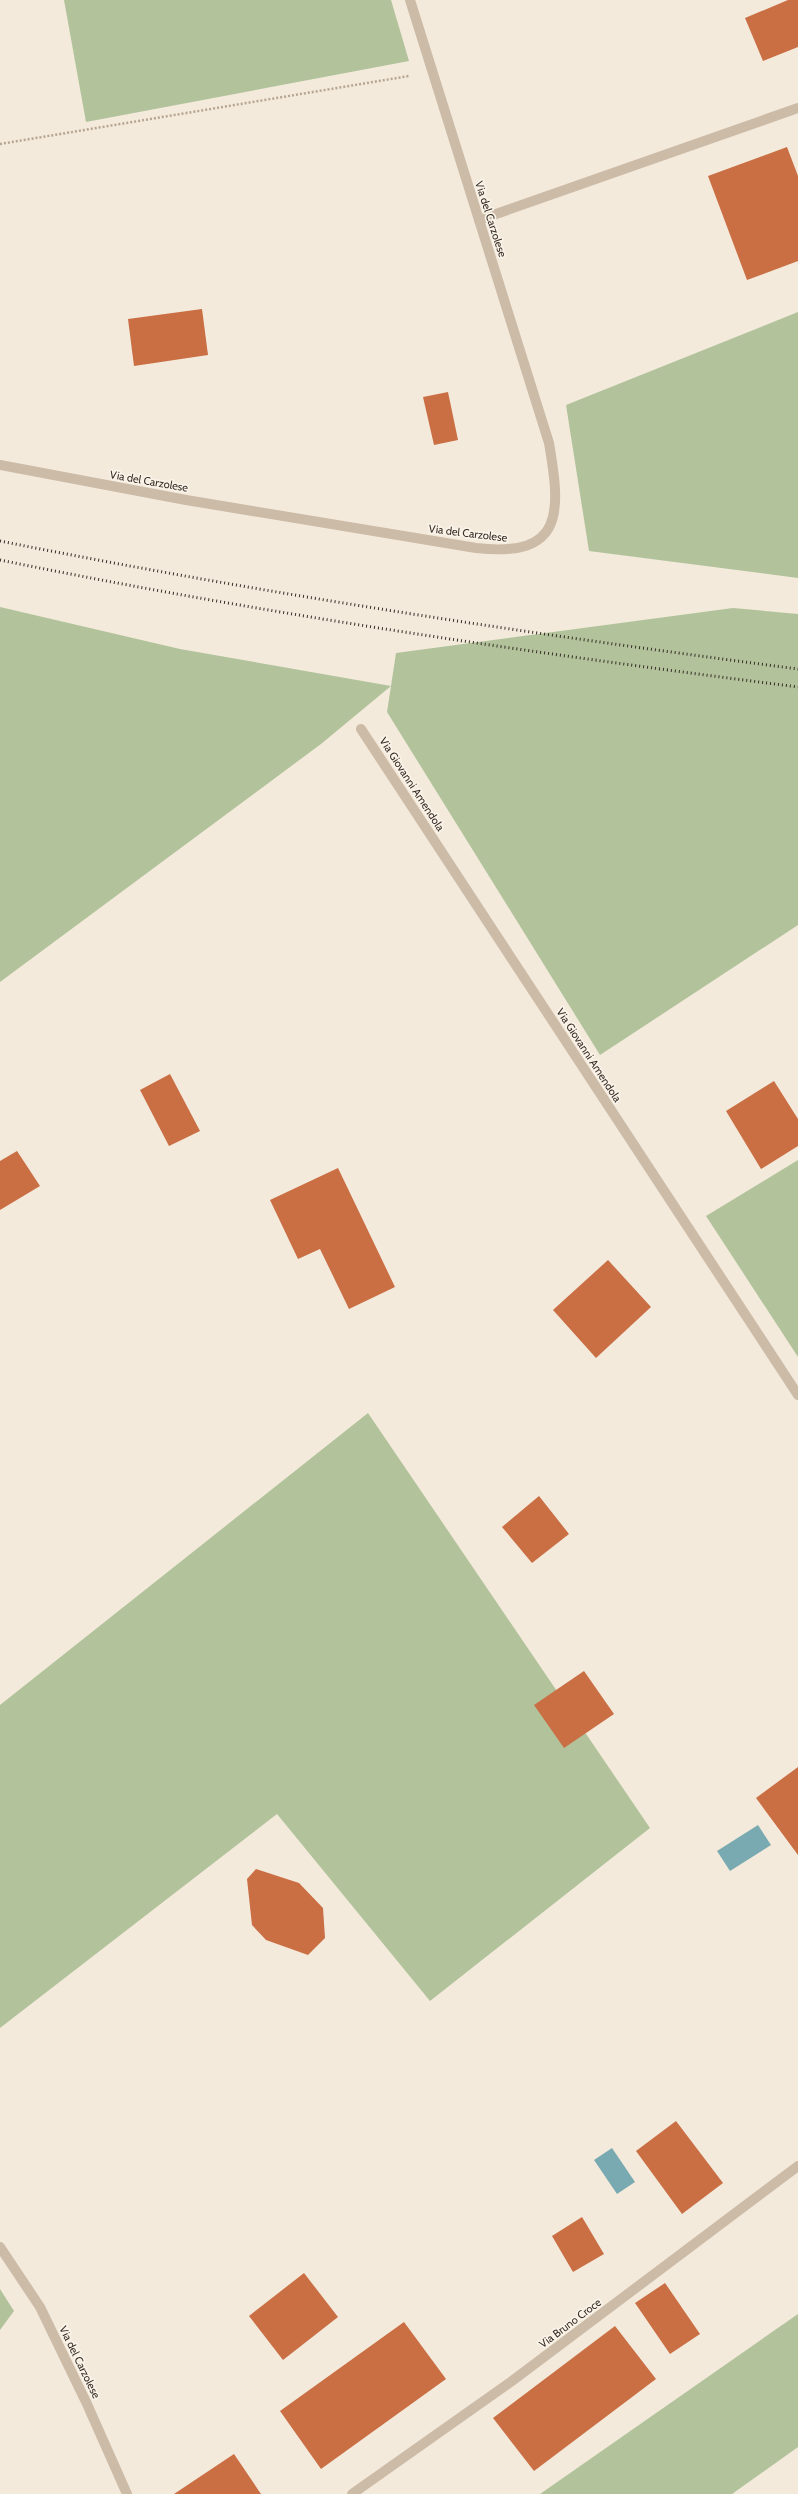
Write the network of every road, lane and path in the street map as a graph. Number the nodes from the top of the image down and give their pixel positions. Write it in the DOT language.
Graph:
graph roads {
  1 [pos="410,0"];
  2 [pos="431,72"];
  3 [pos="798,108"];
  4 [pos="0,144"];
  5 [pos="479,220"];
  6 [pos="0,465"];
  7 [pos="361,729"];
  8 [pos="798,1394"];
  9 [pos="798,2166"];
  10 [pos="0,2247"];
  11 [pos="127,2494"];
  12 [pos="352,2494"];
  1 -- 2 [label="street, Via del Carzolese"];
  2 -- 4 [label="path"];
  2 -- 5 [label="street, Via del Carzolese"];
  3 -- 5 [label="street"];
  5 -- 6 [label="street, Via del Carzolese"];
  7 -- 8 [label="street, Via Giovanni Amendola"];
  9 -- 12 [label="street, Via Bruno Croce"];
  10 -- 11 [label="street, Via del Carzolese"];
}
